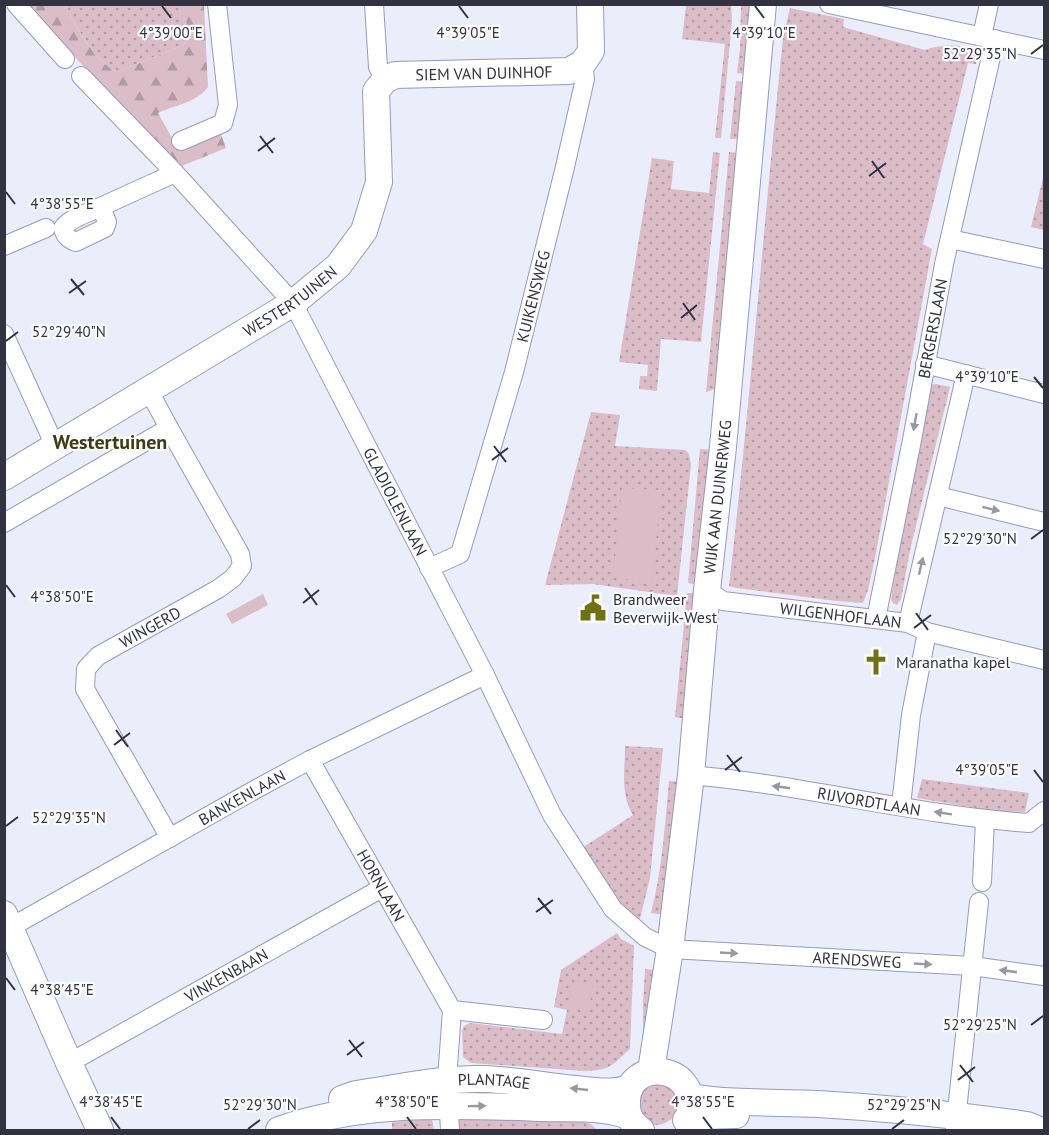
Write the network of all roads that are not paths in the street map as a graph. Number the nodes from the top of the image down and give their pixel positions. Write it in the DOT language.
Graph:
graph roads {
  1 [pos="16,4"];
  2 [pos="218,4"];
  3 [pos="374,4"];
  4 [pos="590,4"];
  5 [pos="763,4"];
  6 [pos="829,4"];
  7 [pos="989,4"];
  8 [pos="988,38"];
  9 [pos="1044,50"];
  10 [pos="66,59"];
  11 [pos="583,63"];
  12 [pos="81,76"];
  13 [pos="385,80"];
  14 [pos="181,141"];
  15 [pos="175,173"];
  16 [pos="101,207"];
  17 [pos="46,228"];
  18 [pos="950,239"];
  19 [pos="4,246"];
  20 [pos="1044,259"];
  21 [pos="293,303"];
  22 [pos="4,334"];
  23 [pos="925,364"];
  24 [pos="966,374"];
  25 [pos="148,389"];
  26 [pos="1044,394"];
  27 [pos="169,428"];
  28 [pos="55,446"];
  29 [pos="4,477"];
  30 [pos="938,496"];
  31 [pos="1044,522"];
  32 [pos="4,523"];
  33 [pos="429,568"];
  34 [pos="707,590"];
  35 [pos="876,619"];
  36 [pos="908,623"];
  37 [pos="927,632"];
  38 [pos="1044,660"];
  39 [pos="485,675"];
  40 [pos="310,760"];
  41 [pos="691,775"];
  42 [pos="901,806"];
  43 [pos="1044,811"];
  44 [pos="985,820"];
  45 [pos="170,838"];
  46 [pos="982,882"];
  47 [pos="382,888"];
  48 [pos="979,902"];
  49 [pos="6,924"];
  50 [pos="670,949"];
  51 [pos="972,966"];
  52 [pos="1044,976"];
  53 [pos="452,1010"];
  54 [pos="543,1020"];
  55 [pos="69,1063"];
  56 [pos="662,1072"];
  57 [pos="447,1080"];
  58 [pos="630,1088"];
  59 [pos="346,1114"];
  60 [pos="684,1116"];
  61 [pos="449,1119"];
  62 [pos="956,1121"];
  63 [pos="635,1124"];
  64 [pos="287,1128"];
  65 [pos="1033,1130"];
  66 [pos="100,1131"];
  67 [pos="1005,1131"];
  1 -- 10 [label="street"];
  2 -- 14 [label="street"];
  3 -- 13 [label="street"];
  4 -- 11 [label="street, KUIKENSWEG"];
  5 -- 34 [label="street, WIJK AAN DUINERWEG"];
  6 -- 8 [label="street"];
  7 -- 8 [label="street, BERGERSLAAN"];
  8 -- 9 [label="street"];
  8 -- 18 [label="street, BERGERSLAAN"];
  11 -- 13 [label="street, SIEM VAN DUINHOF"];
  11 -- 33 [label="street, KUIKENSWEG"];
  12 -- 15 [label="street, GLADIOLENLAAN"];
  13 -- 21 [label="street, WESTERTUINEN"];
  15 -- 16 [label="street"];
  15 -- 21 [label="street, GLADIOLENLAAN"];
  17 -- 19 [label="street"];
  18 -- 20 [label="street"];
  18 -- 23 [label="street, BERGERSLAAN"];
  21 -- 25 [label="street, WESTERTUINEN"];
  21 -- 33 [label="street, GLADIOLENLAAN"];
  22 -- 28 [label="street"];
  23 -- 24 [label="street"];
  23 -- 35 [label="street, BERGERSLAAN, one-way"];
  24 -- 26 [label="street"];
  24 -- 30 [label="street"];
  25 -- 27 [label="street, WINGERD"];
  25 -- 28 [label="street, WESTERTUINEN"];
  27 -- 32 [label="street"];
  27 -- 45 [label="street, WINGERD"];
  28 -- 29 [label="street, WESTERTUINEN"];
  30 -- 31 [label="street, one-way"];
  36 -- 30 [label="street, one-way"];
  33 -- 39 [label="street, GLADIOLENLAAN"];
  34 -- 35 [label="street, WILGENHOFLAAN"];
  34 -- 41 [label="street, WIJK AAN DUINERWEG"];
  35 -- 36 [label="street, WILGENHOFLAAN"];
  36 -- 37 [label="street, WILGENHOFLAAN"];
  37 -- 38 [label="street, WILGENHOFLAAN"];
  37 -- 42 [label="street"];
  39 -- 40 [label="street, BANKENLAAN"];
  39 -- 50 [label="street, GLADIOLENLAAN"];
  40 -- 45 [label="street, BANKENLAAN"];
  40 -- 47 [label="street, HORNLAAN"];
  42 -- 41 [label="street, RIJVORDTLAAN, one-way"];
  41 -- 50 [label="street, WIJK AAN DUINERWEG"];
  44 -- 42 [label="street, RIJVORDTLAAN, one-way"];
  43 -- 44 [label="street, RIJVORDTLAAN"];
  44 -- 46 [label="street"];
  45 -- 49 [label="street, BANKENLAAN"];
  47 -- 53 [label="street, HORNLAAN"];
  47 -- 55 [label="street, VINKENBAAN"];
  48 -- 51 [label="street"];
  49 -- 55 [label="street"];
  50 -- 51 [label="street, ARENDSWEG, one-way"];
  50 -- 56 [label="street, WIJK AAN DUINERWEG"];
  52 -- 51 [label="street, ARENDSWEG, one-way"];
  51 -- 62 [label="street"];
  53 -- 54 [label="street"];
  53 -- 57 [label="street"];
  55 -- 66 [label="street"];
  56 -- 58 [label="street"];
  56 -- 60 [label="street"];
  58 -- 57 [label="street, PLANTAGE, one-way"];
  57 -- 59 [label="street, PLANTAGE"];
  57 -- 61 [label="street"];
  58 -- 63 [label="street"];
  59 -- 61 [label="street, PLANTAGE"];
  59 -- 64 [label="street, PLANTAGE"];
  60 -- 62 [label="street"];
  61 -- 63 [label="street, PLANTAGE, one-way"];
  62 -- 65 [label="street"];
  62 -- 67 [label="street"];
}
